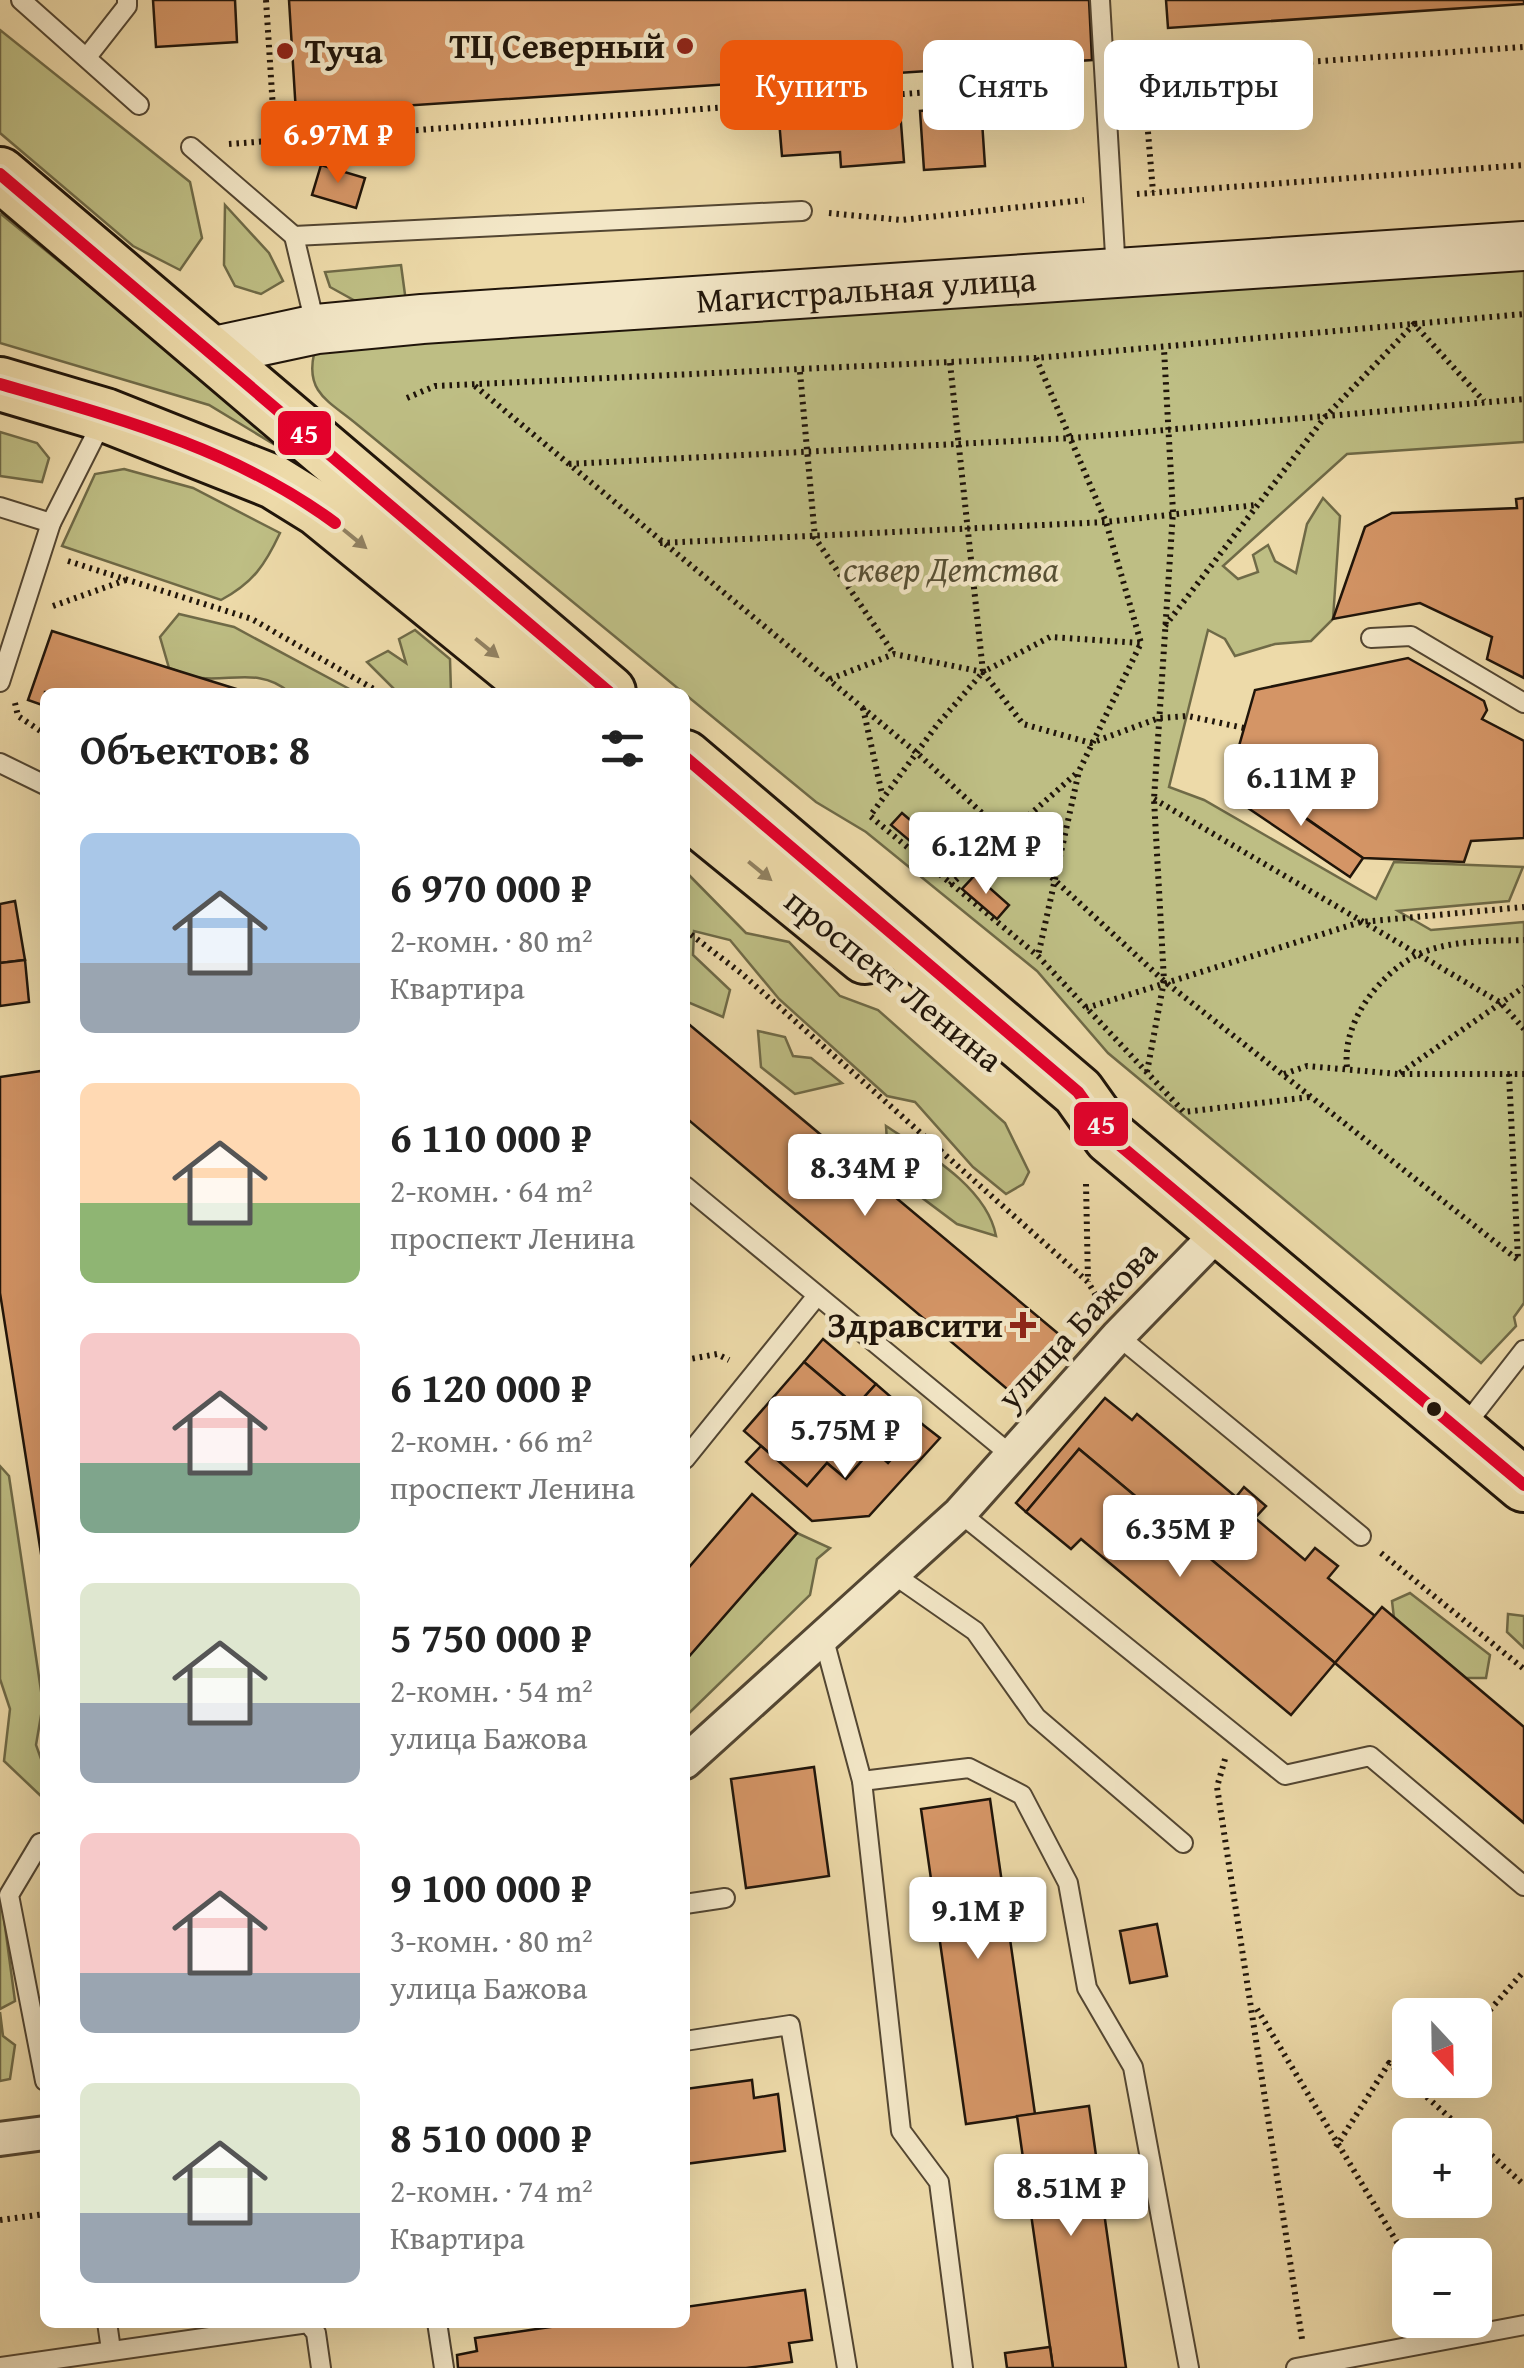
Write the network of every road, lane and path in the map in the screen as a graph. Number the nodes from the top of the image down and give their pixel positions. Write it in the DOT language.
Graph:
graph roads {
  1 [pos="21,0"];
  2 [pos="126,0"];
  3 [pos="266,0"];
  4 [pos="1100,0"];
  5 [pos="1524,47"];
  6 [pos="87,57"];
  7 [pos="1313,61"];
  8 [pos="1104,63"];
  9 [pos="1104,79"];
  10 [pos="139,105"];
  11 [pos="1108,130"];
  12 [pos="1148,130"];
  13 [pos="275,140"];
  14 [pos="190,146"];
  15 [pos="1524,165"];
  16 [pos="0,174"];
  17 [pos="1153,192"];
  18 [pos="1111,196"];
  19 [pos="802,211"];
  20 [pos="294,236"];
  21 [pos="1524,246"];
  22 [pos="1116,273"];
  23 [pos="1524,314"];
  24 [pos="1414,324"];
  25 [pos="316,329"];
  26 [pos="1164,349"];
  27 [pos="210,352"];
  28 [pos="1036,358"];
  29 [pos="950,363"];
  30 [pos="800,372"];
  31 [pos="0,384"];
  32 [pos="474,386"];
  33 [pos="407,398"];
  34 [pos="1524,399"];
  35 [pos="1485,402"];
  36 [pos="105,415"];
  37 [pos="1325,417"];
  38 [pos="1166,429"];
  39 [pos="1072,438"];
  40 [pos="959,444"];
  41 [pos="807,454"];
  42 [pos="569,464"];
  43 [pos="1256,505"];
  44 [pos="0,507"];
  45 [pos="1173,512"];
  46 [pos="52,522"];
  47 [pos="1106,522"];
  48 [pos="966,530"];
  49 [pos="815,538"];
  50 [pos="660,543"];
  51 [pos="43,552"];
  52 [pos="127,580"];
  53 [pos="24,617"];
  54 [pos="1165,626"];
  55 [pos="1371,638"];
  56 [pos="1142,643"];
  57 [pos="894,654"];
  58 [pos="983,672"];
  59 [pos="829,679"];
  60 [pos="0,682"];
  61 [pos="372,688"];
  62 [pos="537,688"];
  63 [pos="604,688"];
  64 [pos="1524,702"];
  65 [pos="863,706"];
  66 [pos="1159,718"];
  67 [pos="1244,728"];
  68 [pos="1091,743"];
  69 [pos="917,753"];
  70 [pos="690,762"];
  71 [pos="0,763"];
  72 [pos="1079,771"];
  73 [pos="40,782"];
  74 [pos="882,795"];
  75 [pos="1154,799"];
  76 [pos="690,814"];
  77 [pos="1006,837"];
  78 [pos="1055,878"];
  79 [pos="950,885"];
  80 [pos="1524,907"];
  81 [pos="1361,922"];
  82 [pos="690,934"];
  83 [pos="1524,940"];
  84 [pos="1418,954"];
  85 [pos="1038,956"];
  86 [pos="1164,981"];
  87 [pos="1524,988"];
  88 [pos="1502,1003"];
  89 [pos="1086,1008"];
  90 [pos="1524,1029"];
  91 [pos="1348,1067"];
  92 [pos="1147,1074"];
  93 [pos="1282,1074"];
  94 [pos="1398,1074"];
  95 [pos="1509,1074"];
  96 [pos="1524,1074"];
  97 [pos="1311,1097"];
  98 [pos="1110,1138"];
  99 [pos="1086,1184"];
  100 [pos="690,1190"];
  101 [pos="1222,1229"];
  102 [pos="1088,1282"];
  103 [pos="816,1297"];
  104 [pos="1118,1336"];
  105 [pos="1524,1350"];
  106 [pos="690,1359"];
  107 [pos="758,1372"];
  108 [pos="1461,1431"];
  109 [pos="690,1453"];
  110 [pos="1011,1455"];
  111 [pos="1524,1485"];
  112 [pos="960,1513"];
  113 [pos="1361,1536"];
  114 [pos="893,1574"];
  115 [pos="823,1636"];
  116 [pos="1524,1669"];
  117 [pos="1232,1734"];
  118 [pos="690,1757"];
  119 [pos="862,1781"];
  120 [pos="40,1843"];
  121 [pos="1182,1843"];
  122 [pos="1524,1886"];
  123 [pos="725,1898"];
  124 [pos="690,1903"];
  125 [pos="1524,1970"];
  126 [pos="1254,2003"];
  127 [pos="1492,2007"];
  128 [pos="690,2040"];
  129 [pos="40,2055"];
  130 [pos="1392,2066"];
  131 [pos="1429,2098"];
  132 [pos="1450,2118"];
  133 [pos="40,2134"];
  134 [pos="0,2140"];
  135 [pos="1336,2146"];
  136 [pos="1492,2155"];
  137 [pos="1524,2184"];
  138 [pos="40,2215"];
  139 [pos="0,2220"];
  140 [pos="1394,2238"];
  141 [pos="1524,2325"];
  142 [pos="109,2328"];
  143 [pos="272,2328"];
  144 [pos="312,2328"];
  145 [pos="439,2328"];
  146 [pos="111,2350"];
  147 [pos="0,2366"];
  148 [pos="1301,2367"];
  149 [pos="321,2368"];
  150 [pos="444,2368"];
  151 [pos="847,2368"];
  152 [pos="963,2368"];
  153 [pos="1189,2368"];
  1 -- 6 [label="lane"];
  2 -- 6 [label="lane"];
  3 -- 13 [label="path"];
  4 -- 8 [label="lane"];
  5 -- 7 [label="path"];
  6 -- 10 [label="lane"];
  9 -- 13 [label="path"];
  11 -- 18 [label="lane"];
  12 -- 17 [label="path"];
  13 -- 14 [label="path"];
  14 -- 20 [label="lane"];
  15 -- 17 [label="path"];
  16 -- 27 [label="main road"];
  17 -- 18 [label="path"];
  18 -- 19 [label="path"];
  18 -- 22 [label="lane"];
  19 -- 20 [label="lane"];
  20 -- 25 [label="lane"];
  21 -- 22 [label="main road, Магистральная улица"];
  22 -- 25 [label="main road, Магистральная улица"];
  23 -- 24 [label="path"];
  24 -- 26 [label="path"];
  24 -- 35 [label="path"];
  24 -- 37 [label="path"];
  25 -- 27 [label="main road, Магистральная улица"];
  26 -- 28 [label="path"];
  26 -- 38 [label="path"];
  27 -- 63 [label="main road"];
  28 -- 29 [label="path"];
  28 -- 39 [label="path"];
  29 -- 30 [label="path"];
  29 -- 40 [label="path"];
  30 -- 32 [label="path"];
  30 -- 41 [label="path"];
  31 -- 36 [label="main road"];
  32 -- 33 [label="path"];
  32 -- 42 [label="path"];
  34 -- 35 [label="path"];
  35 -- 37 [label="path"];
  36 -- 46 [label="lane"];
  36 -- 62 [label="main road, one-way"];
  37 -- 38 [label="path"];
  37 -- 43 [label="path"];
  38 -- 39 [label="path"];
  38 -- 45 [label="path"];
  39 -- 40 [label="path"];
  39 -- 47 [label="path"];
  40 -- 41 [label="path"];
  40 -- 48 [label="path"];
  41 -- 42 [label="path"];
  41 -- 49 [label="path"];
  42 -- 50 [label="path"];
  43 -- 45 [label="path"];
  43 -- 54 [label="path"];
  44 -- 46 [label="lane"];
  45 -- 47 [label="path"];
  45 -- 54 [label="path"];
  46 -- 51 [label="lane"];
  47 -- 48 [label="path"];
  47 -- 56 [label="path"];
  48 -- 49 [label="path"];
  48 -- 58 [label="path"];
  49 -- 50 [label="path"];
  49 -- 57 [label="path"];
  50 -- 59 [label="path"];
  51 -- 52 [label="path"];
  51 -- 53 [label="lane"];
  52 -- 53 [label="path"];
  52 -- 61 [label="path"];
  53 -- 60 [label="lane"];
  54 -- 66 [label="path"];
  55 -- 64 [label="lane"];
  56 -- 58 [label="path"];
  56 -- 68 [label="path"];
  57 -- 58 [label="path"];
  57 -- 59 [label="path"];
  58 -- 68 [label="path"];
  58 -- 69 [label="path"];
  59 -- 65 [label="path"];
  65 -- 69 [label="path"];
  65 -- 74 [label="path"];
  66 -- 67 [label="path"];
  66 -- 68 [label="path"];
  66 -- 75 [label="path"];
  68 -- 72 [label="path"];
  69 -- 74 [label="path"];
  69 -- 77 [label="path"];
  70 -- 98 [label="main road, проспект Ленина"];
  71 -- 73 [label="lane"];
  72 -- 77 [label="path"];
  72 -- 78 [label="path"];
  74 -- 79 [label="path"];
  75 -- 81 [label="path"];
  75 -- 86 [label="path"];
  76 -- 98 [label="main road, проспект Ленина, one-way"];
  77 -- 78 [label="path"];
  77 -- 79 [label="path"];
  78 -- 85 [label="path"];
  78 -- 86 [label="path"];
  79 -- 85 [label="path"];
  80 -- 81 [label="path"];
  81 -- 84 [label="path"];
  81 -- 86 [label="path"];
  82 -- 102 [label="path"];
  83 -- 84 [label="path"];
  84 -- 88 [label="path"];
  84 -- 91 [label="path"];
  85 -- 89 [label="path"];
  86 -- 89 [label="path"];
  86 -- 92 [label="path"];
  86 -- 93 [label="path"];
  87 -- 88 [label="path"];
  88 -- 90 [label="path"];
  88 -- 94 [label="path"];
  89 -- 92 [label="path"];
  91 -- 93 [label="path"];
  91 -- 94 [label="path"];
  92 -- 97 [label="path"];
  93 -- 97 [label="path"];
  94 -- 95 [label="path"];
  95 -- 96 [label="path"];
  95 -- 97 [label="path"];
  98 -- 101 [label="main road, проспект Ленина"];
  99 -- 102 [label="path"];
  100 -- 103 [label="lane"];
  101 -- 104 [label="street, улица Бажова"];
  101 -- 108 [label="main road, проспект Ленина"];
  102 -- 104 [label="path"];
  103 -- 107 [label="lane"];
  103 -- 110 [label="lane"];
  104 -- 110 [label="street, улица Бажова"];
  104 -- 113 [label="lane"];
  105 -- 108 [label="lane"];
  106 -- 107 [label="path"];
  107 -- 109 [label="lane"];
  108 -- 111 [label="main road, проспект Ленина"];
  110 -- 112 [label="street, улица Бажова"];
  112 -- 114 [label="street, улица Бажова"];
  112 -- 117 [label="lane"];
  113 -- 116 [label="path"];
  114 -- 115 [label="street, улица Бажова"];
  114 -- 121 [label="lane"];
  115 -- 118 [label="street, улица Бажова"];
  115 -- 119 [label="lane"];
  117 -- 122 [label="lane"];
  117 -- 126 [label="path"];
  119 -- 152 [label="lane"];
  119 -- 153 [label="lane"];
  120 -- 129 [label="lane"];
  123 -- 124 [label="lane"];
  125 -- 127 [label="path"];
  126 -- 135 [label="path"];
  126 -- 148 [label="path"];
  128 -- 151 [label="lane"];
  130 -- 135 [label="path"];
  131 -- 132 [label="path"];
  133 -- 134 [label="street"];
  135 -- 140 [label="path"];
  136 -- 137 [label="path"];
  138 -- 139 [label="path"];
  141 -- 148 [label="lane"];
  142 -- 146 [label="lane"];
  143 -- 146 [label="lane"];
  144 -- 149 [label="lane"];
  145 -- 150 [label="lane"];
  146 -- 147 [label="lane"];
}
